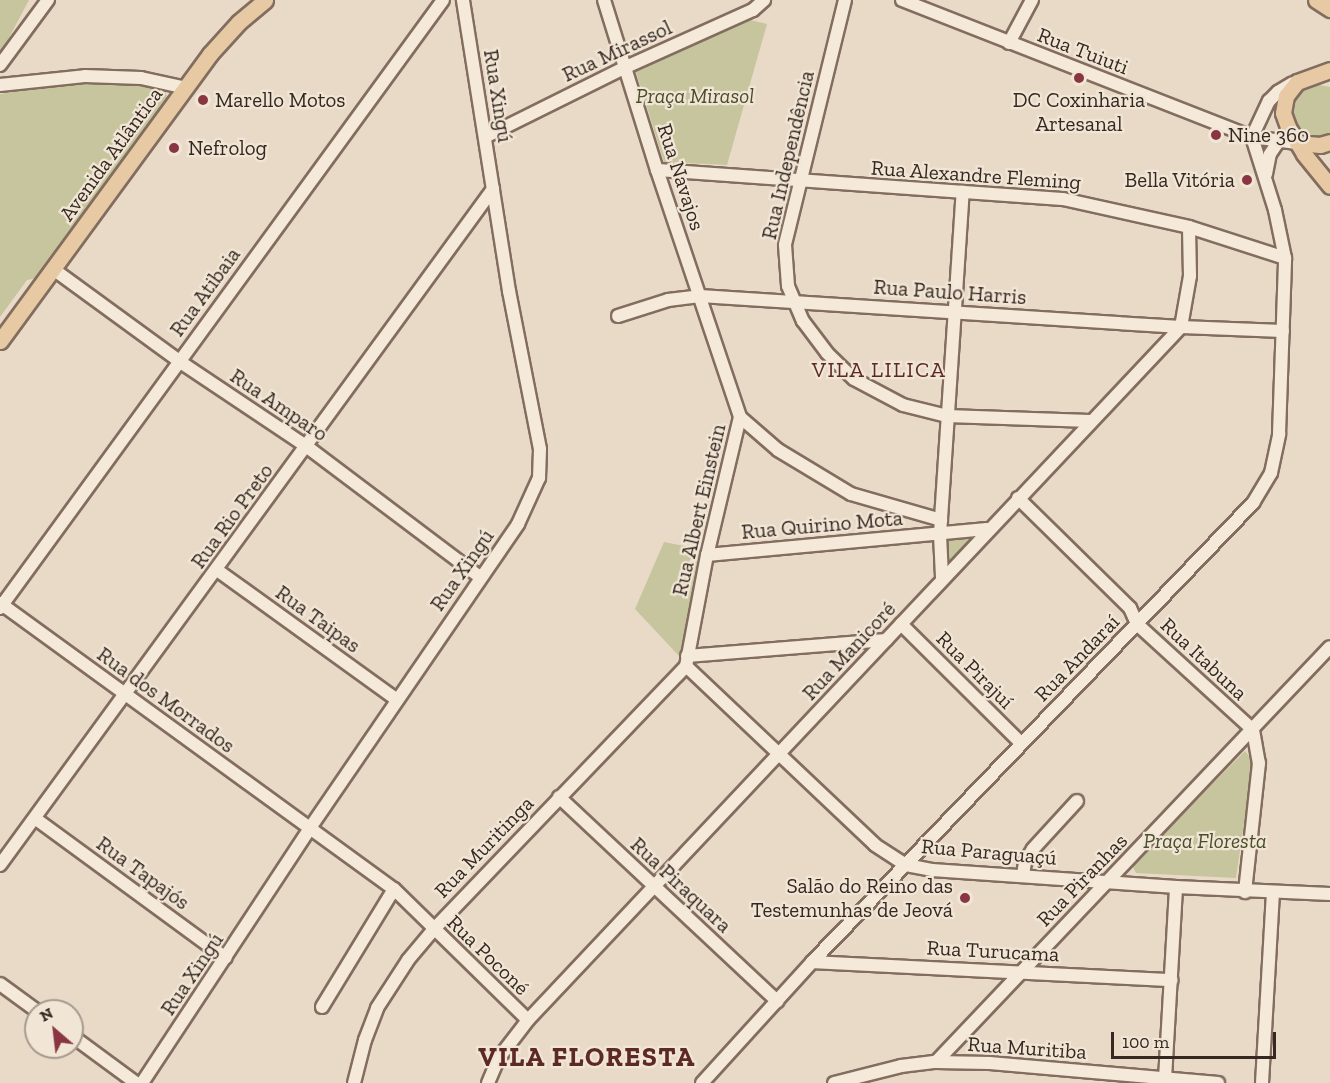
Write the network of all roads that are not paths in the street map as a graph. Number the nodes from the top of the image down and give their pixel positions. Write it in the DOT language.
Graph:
graph roads {
  1 [pos="48,0"];
  2 [pos="265,0"];
  3 [pos="443,0"];
  4 [pos="463,0"];
  5 [pos="604,0"];
  6 [pos="764,0"];
  7 [pos="845,0"];
  8 [pos="902,0"];
  9 [pos="1032,0"];
  10 [pos="1316,0"];
  11 [pos="1330,9"];
  12 [pos="1009,43"];
  13 [pos="0,65"];
  14 [pos="626,67"];
  15 [pos="1330,70"];
  16 [pos="1322,77"];
  17 [pos="1297,82"];
  18 [pos="0,86"];
  19 [pos="186,88"];
  20 [pos="485,137"];
  21 [pos="1252,137"];
  22 [pos="1278,142"];
  23 [pos="1330,142"];
  24 [pos="1297,143"];
  25 [pos="657,170"];
  26 [pos="1266,178"];
  27 [pos="802,182"];
  28 [pos="1330,186"];
  29 [pos="493,189"];
  30 [pos="963,192"];
  31 [pos="1189,227"];
  32 [pos="1285,258"];
  33 [pos="53,269"];
  34 [pos="700,296"];
  35 [pos="792,300"];
  36 [pos="957,312"];
  37 [pos="618,316"];
  38 [pos="1180,327"];
  39 [pos="1283,330"];
  40 [pos="0,341"];
  41 [pos="179,361"];
  42 [pos="947,416"];
  43 [pos="740,417"];
  44 [pos="1089,421"];
  45 [pos="306,446"];
  46 [pos="1018,498"];
  47 [pos="941,520"];
  48 [pos="987,529"];
  49 [pos="940,534"];
  50 [pos="707,555"];
  51 [pos="217,570"];
  52 [pos="480,577"];
  53 [pos="942,577"];
  54 [pos="1,605"];
  55 [pos="901,624"];
  56 [pos="1137,624"];
  57 [pos="886,639"];
  58 [pos="1330,647"];
  59 [pos="686,661"];
  60 [pos="126,695"];
  61 [pos="397,700"];
  62 [pos="1253,730"];
  63 [pos="1021,743"];
  64 [pos="780,753"];
  65 [pos="559,797"];
  66 [pos="1077,801"];
  67 [pos="36,819"];
  68 [pos="310,828"];
  69 [pos="0,865"];
  70 [pos="906,865"];
  71 [pos="1023,875"];
  72 [pos="1108,880"];
  73 [pos="653,887"];
  74 [pos="1176,887"];
  75 [pos="393,888"];
  76 [pos="1245,892"];
  77 [pos="1274,894"];
  78 [pos="1330,894"];
  79 [pos="434,929"];
  80 [pos="226,958"];
  81 [pos="812,962"];
  82 [pos="1022,971"];
  83 [pos="1172,980"];
  84 [pos="0,984"];
  85 [pos="24,1002"];
  86 [pos="777,1002"];
  87 [pos="322,1007"];
  88 [pos="528,1020"];
  89 [pos="84,1045"];
  90 [pos="936,1062"];
  91 [pos="1165,1079"];
  92 [pos="136,1083"];
  93 [pos="142,1083"];
  94 [pos="354,1083"];
  95 [pos="488,1083"];
  96 [pos="702,1083"];
  97 [pos="834,1083"];
  98 [pos="1218,1083"];
  99 [pos="1262,1083"];
  1 -- 13 [label="street"];
  2 -- 19 [label="main road, Avenida Atlântica"];
  3 -- 41 [label="street, Rua Atibaia"];
  4 -- 20 [label="street, Rua Xingú"];
  5 -- 14 [label="street, Rua Navajos"];
  6 -- 14 [label="street, Rua Mirassol"];
  7 -- 27 [label="street, Rua Independência"];
  8 -- 12 [label="street, Rua Tuiuti"];
  9 -- 12 [label="street"];
  10 -- 11 [label="main road"];
  12 -- 21 [label="street, Rua Tuiuti"];
  14 -- 20 [label="street, Rua Mirassol"];
  14 -- 25 [label="street, Rua Navajos"];
  15 -- 16 [label="main road"];
  16 -- 17 [label="main road"];
  17 -- 21 [label="street"];
  17 -- 24 [label="main road"];
  18 -- 19 [label="street"];
  19 -- 33 [label="main road, Avenida Atlântica"];
  20 -- 29 [label="street, Rua Xingú"];
  21 -- 22 [label="street, Rua Tuiuti"];
  21 -- 26 [label="street, Rua Andaraí"];
  22 -- 24 [label="street, Rua Tuiuti"];
  22 -- 26 [label="street"];
  23 -- 24 [label="main road"];
  24 -- 28 [label="main road"];
  25 -- 27 [label="street, Rua Alexandre Fleming"];
  25 -- 34 [label="street, Rua Navajos"];
  26 -- 32 [label="street, Rua Andaraí"];
  27 -- 30 [label="street, Rua Alexandre Fleming"];
  27 -- 35 [label="street, Rua Independência"];
  29 -- 45 [label="street, Rua Rio Preto"];
  29 -- 52 [label="street, Rua Xingú"];
  30 -- 31 [label="street, Rua Alexandre Fleming"];
  30 -- 36 [label="street"];
  31 -- 32 [label="street, Rua Alexandre Fleming"];
  31 -- 38 [label="street"];
  32 -- 39 [label="street, Rua Andaraí"];
  33 -- 40 [label="main road, Avenida Atlântica"];
  33 -- 41 [label="street, Rua Amparo"];
  34 -- 35 [label="street, Rua Paulo Harris"];
  34 -- 37 [label="street, Rua Paulo Harris"];
  34 -- 43 [label="street, Rua Albert Einstein"];
  35 -- 36 [label="street, Rua Paulo Harris"];
  35 -- 42 [label="street, Rua Independência"];
  36 -- 38 [label="street, Rua Paulo Harris"];
  36 -- 42 [label="street"];
  38 -- 39 [label="street, Rua Paulo Harris"];
  38 -- 44 [label="street, Rua Manicoré"];
  39 -- 56 [label="street, Rua Andaraí"];
  41 -- 45 [label="street, Rua Amparo"];
  41 -- 54 [label="street, Rua Atibaia"];
  42 -- 44 [label="street, Rua Independência"];
  42 -- 47 [label="street"];
  43 -- 47 [label="street"];
  43 -- 50 [label="street, Rua Albert Einstein"];
  44 -- 46 [label="street, Rua Manicoré"];
  45 -- 51 [label="street, Rua Rio Preto"];
  45 -- 52 [label="street, Rua Amparo"];
  46 -- 48 [label="street, Rua Manicoré"];
  46 -- 56 [label="street, Rua Itabuna"];
  47 -- 49 [label="street"];
  48 -- 49 [label="street, Rua Quirino Mota"];
  48 -- 53 [label="street, Rua Manicoré"];
  49 -- 50 [label="street, Rua Quirino Mota"];
  49 -- 53 [label="street"];
  50 -- 59 [label="street, Rua Albert Einstein"];
  51 -- 60 [label="street, Rua Rio Preto"];
  51 -- 61 [label="street, Rua Taipas"];
  52 -- 61 [label="street, Rua Xingú"];
  53 -- 55 [label="street, Rua Manicoré"];
  54 -- 60 [label="street, Rua dos Morrados"];
  55 -- 57 [label="street, Rua Manicoré"];
  55 -- 63 [label="street, Rua Pirajuí"];
  56 -- 62 [label="street, Rua Itabuna"];
  56 -- 63 [label="street, Rua Andaraí"];
  57 -- 59 [label="street"];
  57 -- 64 [label="street, Rua Manicoré"];
  58 -- 62 [label="street, Rua Piranhas"];
  59 -- 64 [label="street, Rua Paraguaçú"];
  59 -- 65 [label="street, Rua Muritinga"];
  60 -- 67 [label="street, Rua Rio Preto"];
  60 -- 68 [label="street, Rua dos Morrados"];
  61 -- 68 [label="street, Rua Xingú"];
  62 -- 72 [label="street, Rua Piranhas"];
  62 -- 76 [label="street, Rua Itabuna"];
  63 -- 70 [label="street, Rua Andaraí"];
  64 -- 70 [label="street, Rua Paraguaçú"];
  64 -- 73 [label="street, Rua Manicoré"];
  65 -- 73 [label="street, Rua Piraquara"];
  65 -- 79 [label="street, Rua Muritinga"];
  66 -- 71 [label="street"];
  67 -- 69 [label="street, Rua Rio Preto"];
  67 -- 80 [label="street, Rua Tapajós"];
  68 -- 75 [label="street, Rua Poconé"];
  68 -- 80 [label="street, Rua Xingú"];
  70 -- 71 [label="street, Rua Paraguaçú"];
  70 -- 81 [label="street, Rua Andaraí"];
  71 -- 72 [label="street, Rua Paraguaçú"];
  72 -- 74 [label="street, Rua Paraguaçú"];
  72 -- 82 [label="street, Rua Piranhas"];
  73 -- 86 [label="street, Rua Piraquara"];
  73 -- 88 [label="street, Rua Manicoré"];
  74 -- 76 [label="street, Rua Paraguaçú"];
  74 -- 83 [label="street"];
  75 -- 79 [label="street, Rua Poconé"];
  75 -- 87 [label="street"];
  76 -- 77 [label="street, Rua Paraguaçú"];
  77 -- 78 [label="street, Rua Paraguaçú"];
  77 -- 99 [label="street"];
  79 -- 88 [label="street, Rua Poconé"];
  79 -- 94 [label="street, Rua Muritinga"];
  80 -- 93 [label="street, Rua Xingú"];
  81 -- 82 [label="street, Rua Turucama"];
  81 -- 86 [label="street, Rua Andaraí"];
  82 -- 83 [label="street, Rua Turucama"];
  82 -- 90 [label="street, Rua Piranhas"];
  83 -- 91 [label="street"];
  84 -- 85 [label="street"];
  86 -- 96 [label="street, Rua Andaraí"];
  88 -- 95 [label="street, Rua Manicoré"];
  89 -- 92 [label="street"];
  90 -- 91 [label="street, Rua Muritiba"];
  90 -- 97 [label="street, Rua Muritiba"];
  91 -- 98 [label="street, Rua Muritiba"];
}
